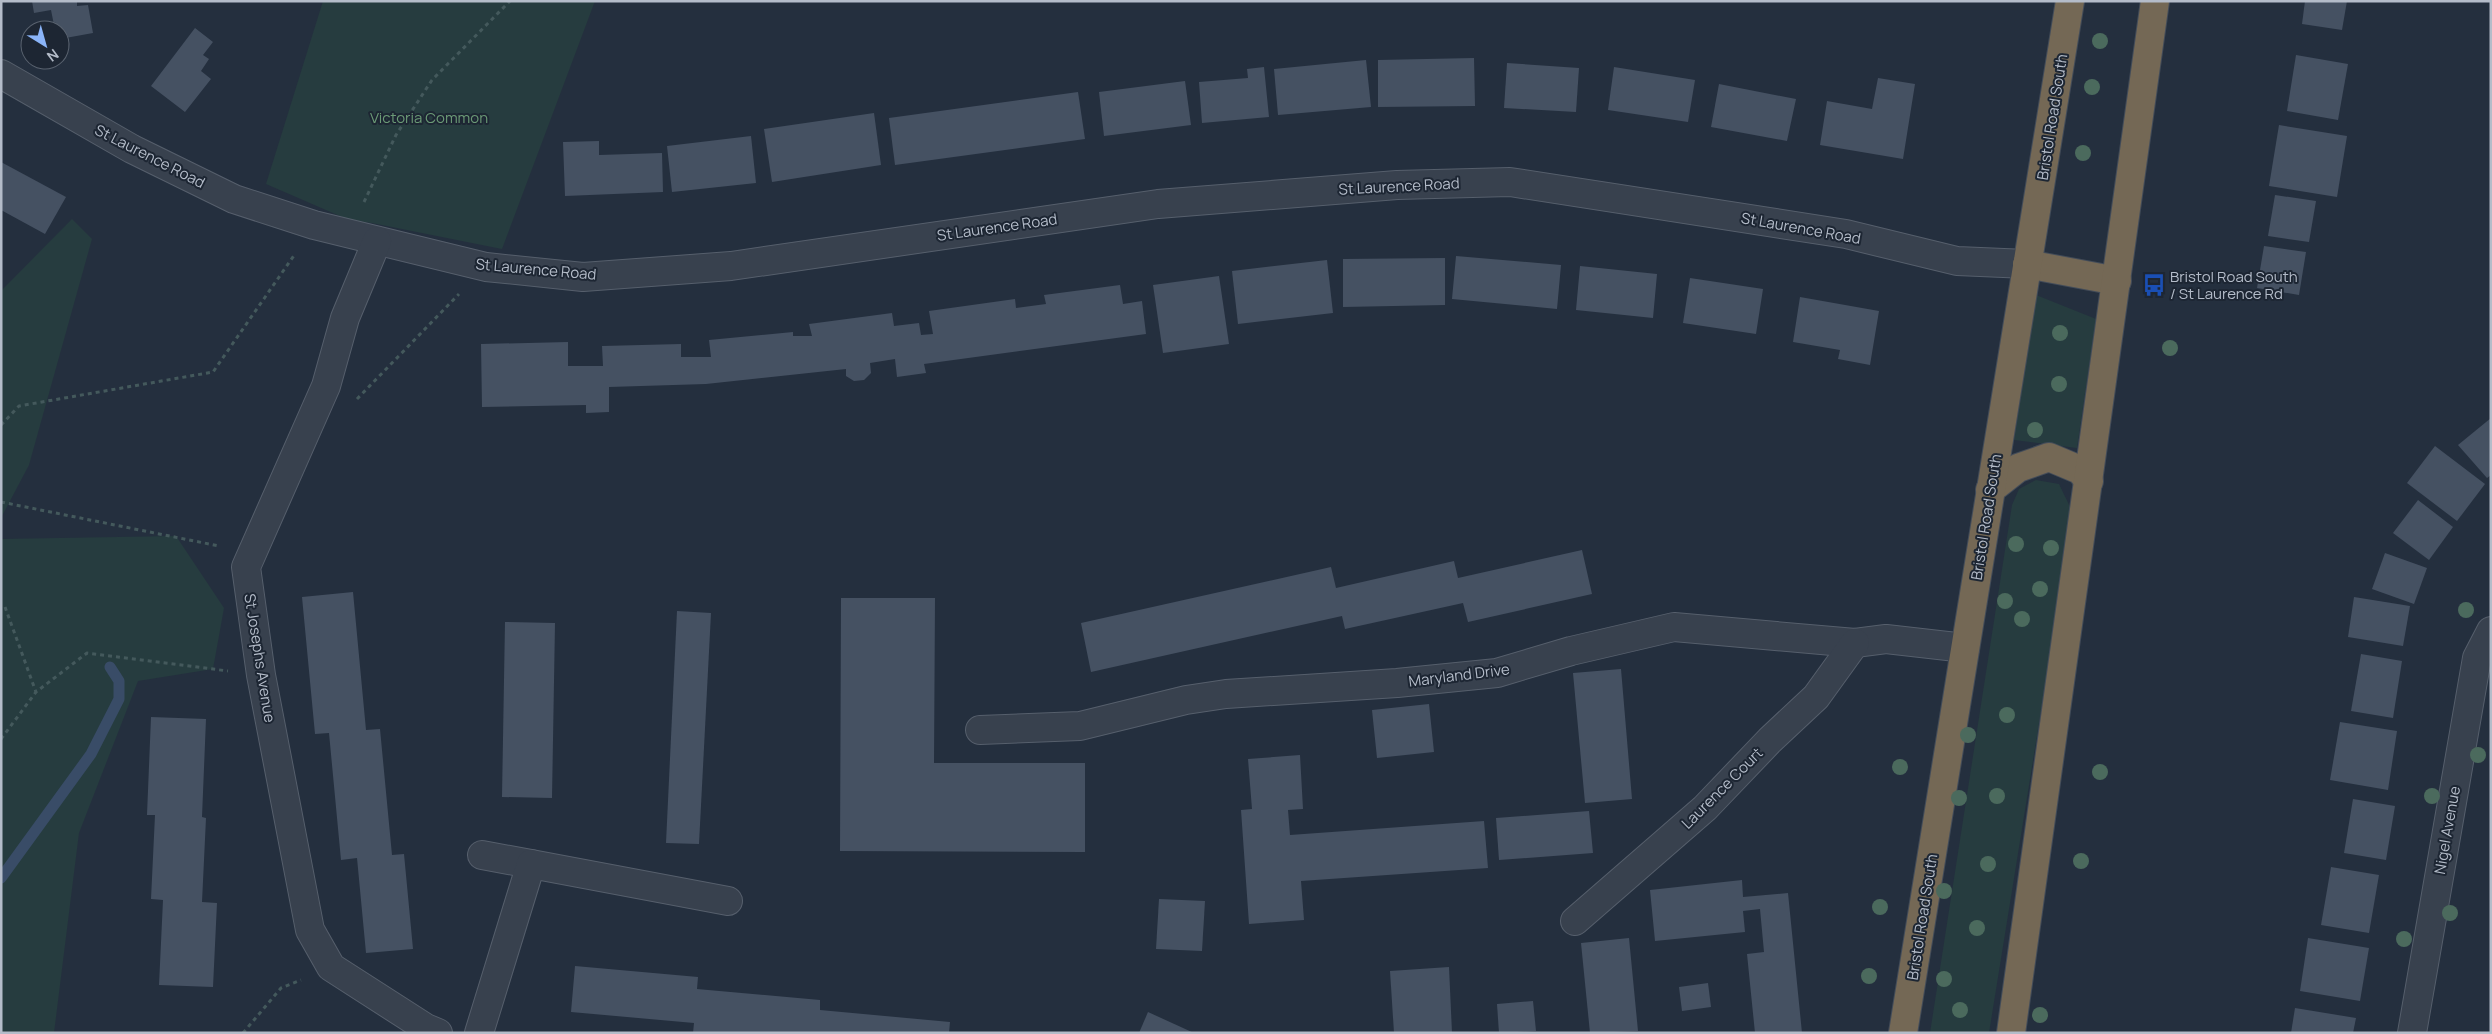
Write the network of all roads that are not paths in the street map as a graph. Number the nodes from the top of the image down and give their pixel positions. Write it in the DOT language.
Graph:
graph roads {
  1 [pos="2070,1"];
  2 [pos="2155,1"];
  3 [pos="1,74"];
  4 [pos="377,241"];
  5 [pos="2027,264"];
  6 [pos="2117,282"];
  7 [pos="2089,481"];
  8 [pos="1990,490"];
  9 [pos="2491,631"];
  10 [pos="1855,643"];
  11 [pos="1965,648"];
  12 [pos="980,730"];
  13 [pos="482,856"];
  14 [pos="531,864"];
  15 [pos="728,901"];
  16 [pos="1575,921"];
  17 [pos="438,1033"];
  18 [pos="479,1033"];
  19 [pos="1903,1033"];
  20 [pos="2011,1033"];
  21 [pos="2412,1033"];
  1 -- 5 [label="highway, Bristol Road South"];
  2 -- 6 [label="highway"];
  3 -- 4 [label="street, St Laurence Road"];
  4 -- 5 [label="street, St Laurence Road"];
  4 -- 17 [label="street, St Josephs Avenue"];
  5 -- 6 [label="highway"];
  5 -- 8 [label="highway, Bristol Road South"];
  6 -- 7 [label="highway"];
  7 -- 8 [label="highway"];
  7 -- 20 [label="highway"];
  8 -- 11 [label="highway, Bristol Road South"];
  9 -- 21 [label="street, Nigel Avenue"];
  10 -- 11 [label="street, Maryland Drive"];
  10 -- 12 [label="street, Maryland Drive"];
  10 -- 16 [label="street, Laurence Court"];
  11 -- 19 [label="highway, Bristol Road South"];
  13 -- 14 [label="street"];
  14 -- 15 [label="street"];
  14 -- 18 [label="street"];
}
